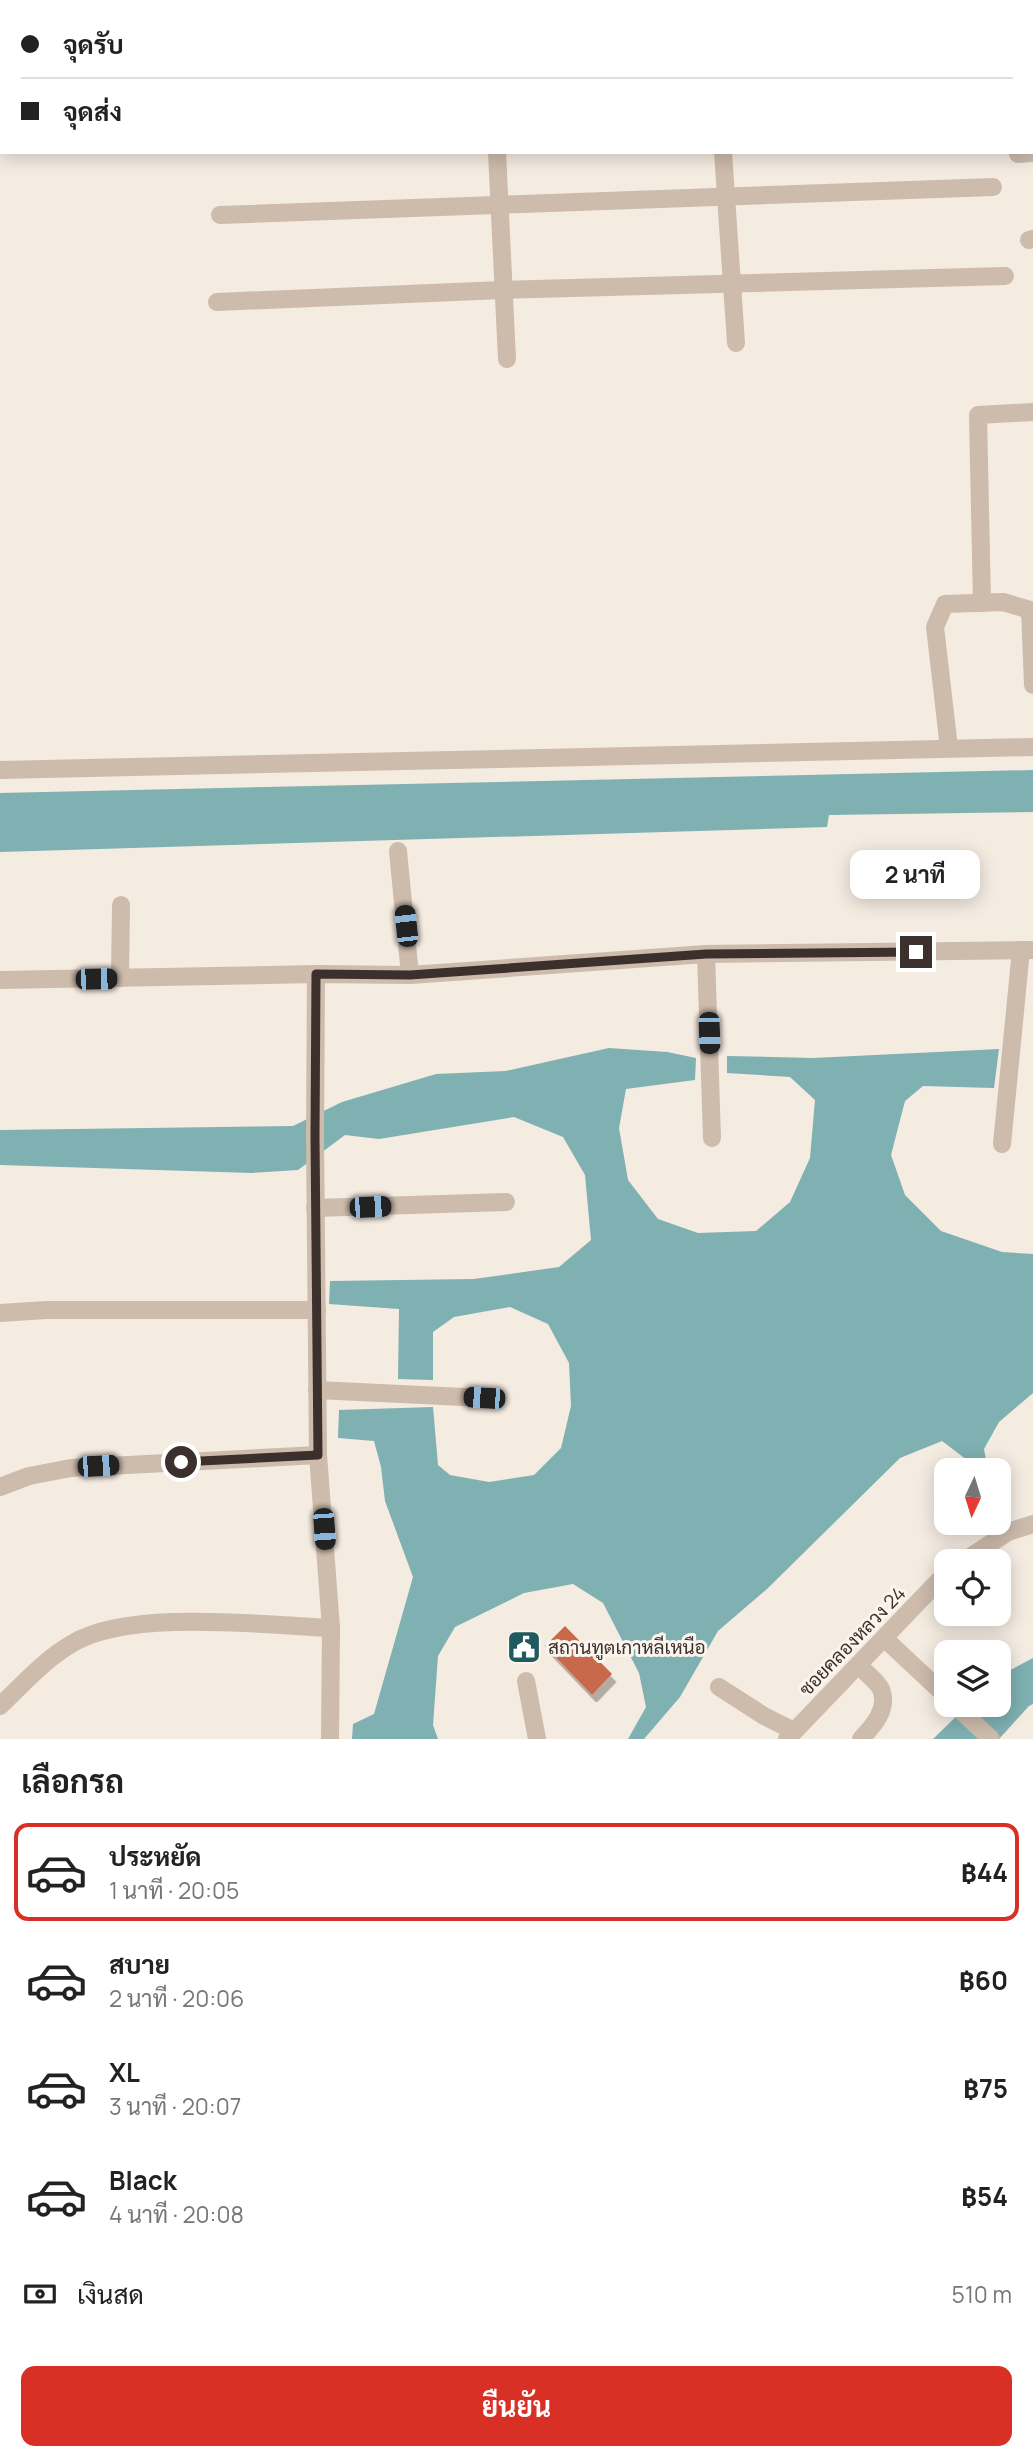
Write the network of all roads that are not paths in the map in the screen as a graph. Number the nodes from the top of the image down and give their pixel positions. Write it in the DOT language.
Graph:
graph roads {
  1 [pos="497,154"];
  2 [pos="723,154"];
  3 [pos="993,187"];
  4 [pos="726,196"];
  5 [pos="499,204"];
  6 [pos="220,215"];
  7 [pos="1005,276"];
  8 [pos="732,284"];
  9 [pos="502,290"];
  10 [pos="217,302"];
  11 [pos="736,343"];
  12 [pos="507,359"];
  13 [pos="1033,412"];
  14 [pos="982,603"];
  15 [pos="1031,610"];
  16 [pos="1033,685"];
  17 [pos="1033,747"];
  18 [pos="949,748"];
  19 [pos="0,770"];
  20 [pos="398,851"];
  21 [pos="121,905"];
  22 [pos="1027,950"];
  23 [pos="706,954"];
  24 [pos="316,974"];
  25 [pos="410,975"];
  26 [pos="120,978"];
  27 [pos="0,980"];
  28 [pos="712,1138"];
  29 [pos="1002,1144"];
  30 [pos="506,1202"];
  31 [pos="315,1208"];
  32 [pos="317,1310"];
  33 [pos="0,1313"];
  34 [pos="317,1390"];
  35 [pos="484,1398"];
  36 [pos="318,1455"];
  37 [pos="0,1487"];
  38 [pos="1033,1524"];
  39 [pos="982,1549"];
  40 [pos="934,1586"];
  41 [pos="331,1628"];
  42 [pos="884,1638"];
  43 [pos="858,1665"];
  44 [pos="526,1681"];
  45 [pos="934,1685"];
  46 [pos="719,1686"];
  47 [pos="0,1706"];
  48 [pos="968,1717"];
  49 [pos="790,1735"];
  50 [pos="330,1739"];
  51 [pos="537,1739"];
  52 [pos="861,1739"];
  53 [pos="991,1739"];
  1 -- 5 [label="street"];
  2 -- 4 [label="street"];
  3 -- 4 [label="street"];
  4 -- 5 [label="street"];
  4 -- 8 [label="street"];
  5 -- 6 [label="street"];
  5 -- 9 [label="street"];
  7 -- 8 [label="street"];
  8 -- 9 [label="street"];
  8 -- 11 [label="street"];
  9 -- 10 [label="street"];
  9 -- 12 [label="street"];
  13 -- 14 [label="street"];
  14 -- 15 [label="street"];
  14 -- 18 [label="street"];
  15 -- 16 [label="street"];
  17 -- 18 [label="street"];
  18 -- 19 [label="street"];
  20 -- 25 [label="street"];
  21 -- 26 [label="street"];
  22 -- 23 [label="street"];
  22 -- 29 [label="street"];
  23 -- 25 [label="street"];
  23 -- 28 [label="street"];
  24 -- 25 [label="street"];
  24 -- 26 [label="street"];
  24 -- 31 [label="street"];
  26 -- 27 [label="street"];
  30 -- 31 [label="street"];
  31 -- 32 [label="street"];
  32 -- 33 [label="street"];
  32 -- 34 [label="street"];
  34 -- 35 [label="street"];
  34 -- 36 [label="street"];
  36 -- 37 [label="street"];
  36 -- 41 [label="street"];
  38 -- 39 [label="street"];
  40 -- 42 [label="street, ซอยคลองหลวง 24"];
  41 -- 47 [label="street"];
  41 -- 50 [label="street"];
  42 -- 43 [label="street, ซอยคลองหลวง 24"];
  42 -- 45 [label="street"];
  43 -- 49 [label="street, ซอยคลองหลวง 24"];
  43 -- 52 [label="street"];
  44 -- 51 [label="street"];
  46 -- 49 [label="street"];
  48 -- 53 [label="street"];
}
